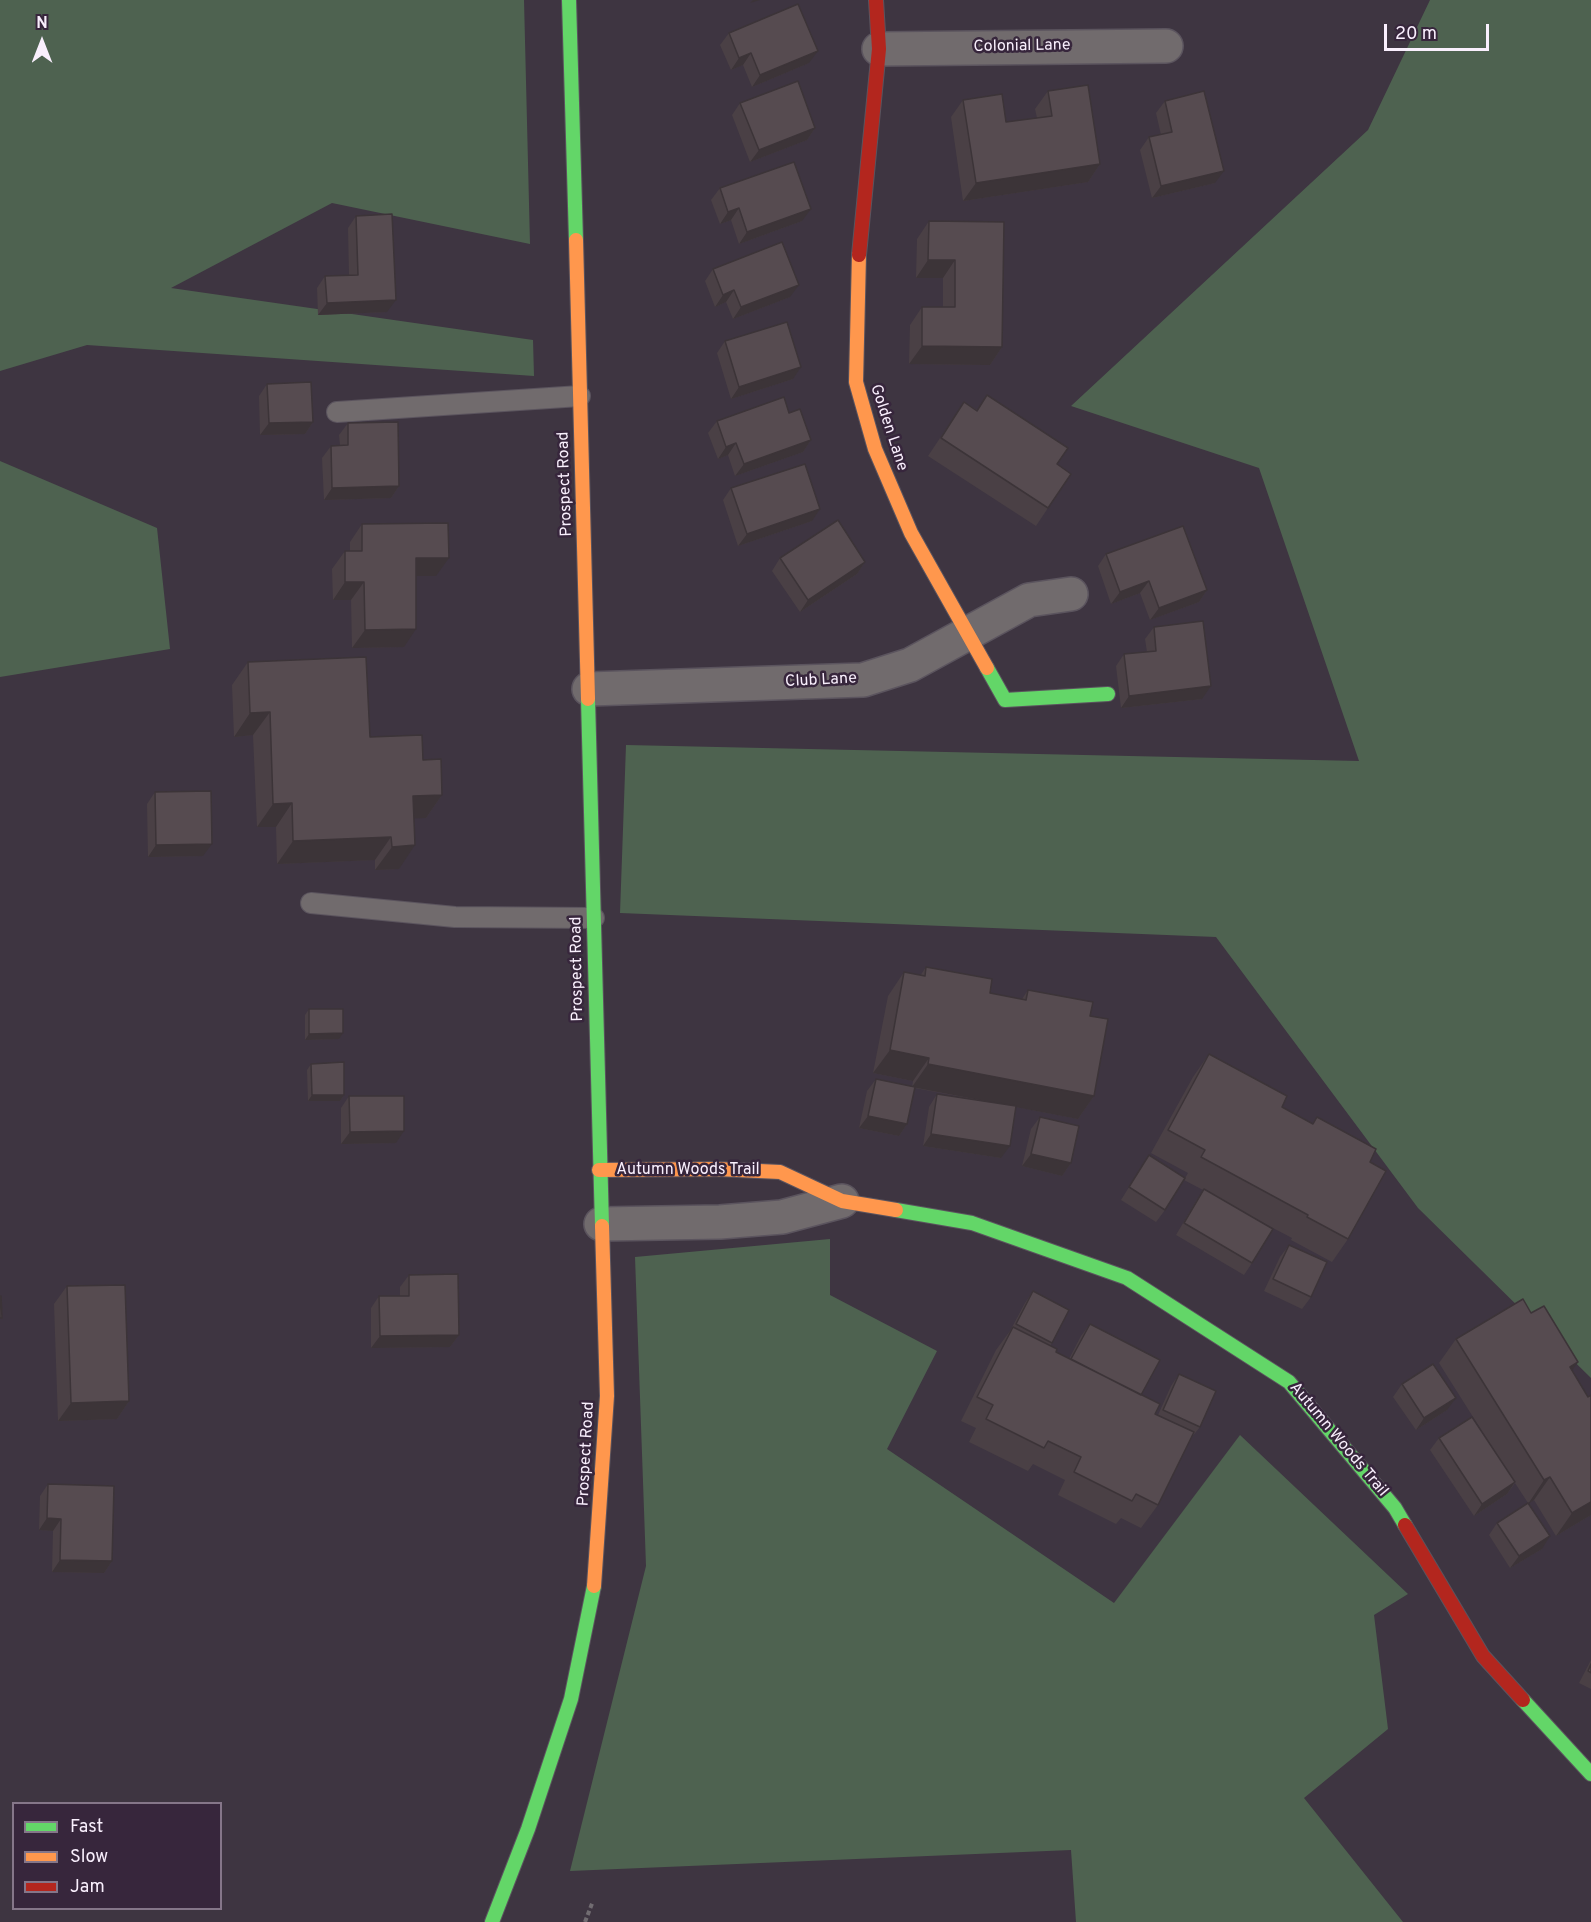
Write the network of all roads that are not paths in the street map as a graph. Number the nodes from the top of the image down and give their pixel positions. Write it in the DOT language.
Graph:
graph roads {
  1 [pos="569,0"];
  2 [pos="876,0"];
  3 [pos="1166,46"];
  4 [pos="879,49"];
  5 [pos="580,396"];
  6 [pos="337,412"];
  7 [pos="1071,594"];
  8 [pos="967,635"];
  9 [pos="589,689"];
  10 [pos="1108,694"];
  11 [pos="311,903"];
  12 [pos="594,918"];
  13 [pos="599,1170"];
  14 [pos="842,1201"];
  15 [pos="601,1224"];
  16 [pos="1591,1774"];
  17 [pos="492,1922"];
  1 -- 5 [label="street, Prospect Road"];
  2 -- 4 [label="street, Golden Lane"];
  3 -- 4 [label="street, Colonial Lane"];
  4 -- 8 [label="street, Golden Lane"];
  5 -- 6 [label="lane"];
  5 -- 9 [label="street, Prospect Road"];
  7 -- 8 [label="street, Club Lane"];
  8 -- 9 [label="street, Club Lane"];
  8 -- 10 [label="street, Golden Lane"];
  9 -- 12 [label="street, Prospect Road"];
  11 -- 12 [label="lane"];
  12 -- 13 [label="street, Prospect Road"];
  13 -- 14 [label="street, Autumn Woods Trail"];
  13 -- 15 [label="street, Prospect Road"];
  14 -- 15 [label="street, Autumn Woods Trail"];
  14 -- 16 [label="street, Autumn Woods Trail"];
  15 -- 17 [label="street, Prospect Road"];
}
